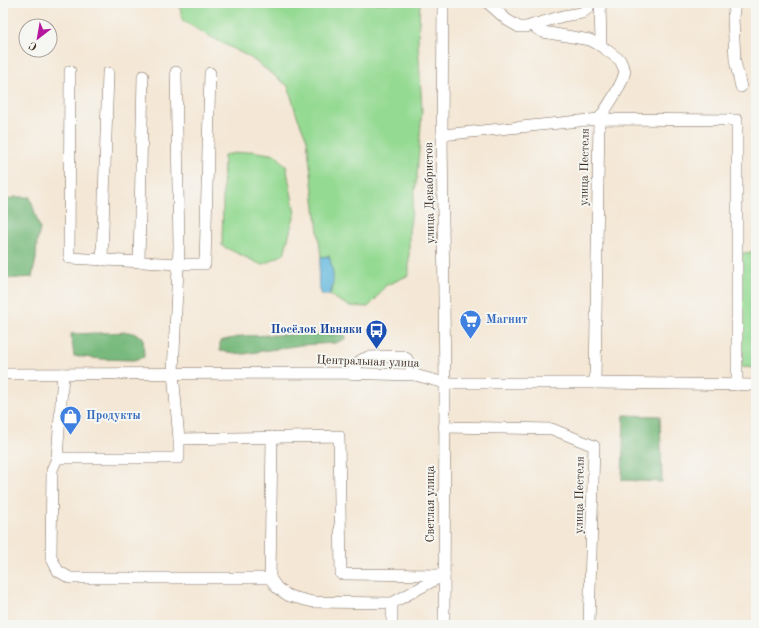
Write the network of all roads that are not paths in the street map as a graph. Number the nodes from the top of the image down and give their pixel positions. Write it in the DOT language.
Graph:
graph roads {
  1 [pos="443,3"];
  2 [pos="488,3"];
  3 [pos="590,3"];
  4 [pos="600,3"];
  5 [pos="735,3"];
  6 [pos="532,25"];
  7 [pos="601,46"];
  8 [pos="70,71"];
  9 [pos="176,72"];
  10 [pos="108,73"];
  11 [pos="210,73"];
  12 [pos="143,76"];
  13 [pos="741,87"];
  14 [pos="599,119"];
  15 [pos="442,134"];
  16 [pos="102,260"];
  17 [pos="139,262"];
  18 [pos="179,264"];
  19 [pos="173,373"];
  20 [pos="3,374"];
  21 [pos="62,374"];
  22 [pos="351,374"];
  23 [pos="415,374"];
  24 [pos="445,383"];
  25 [pos="595,383"];
  26 [pos="737,385"];
  27 [pos="756,385"];
  28 [pos="444,427"];
  29 [pos="272,437"];
  30 [pos="178,439"];
  31 [pos="57,458"];
  32 [pos="444,575"];
  33 [pos="270,578"];
  34 [pos="392,603"];
  35 [pos="392,625"];
  36 [pos="444,625"];
  37 [pos="589,625"];
  1 -- 15 [label="street, улица Декабристов"];
  2 -- 6 [label="street"];
  3 -- 6 [label="street"];
  4 -- 7 [label="street"];
  5 -- 13 [label="street"];
  6 -- 7 [label="street"];
  7 -- 14 [label="street"];
  8 -- 16 [label="street"];
  9 -- 18 [label="street"];
  10 -- 16 [label="street"];
  11 -- 18 [label="street"];
  12 -- 17 [label="street"];
  14 -- 15 [label="street"];
  14 -- 25 [label="street, улица Пестеля"];
  14 -- 26 [label="street"];
  15 -- 24 [label="street, улица Декабристов"];
  16 -- 17 [label="street"];
  17 -- 18 [label="street"];
  18 -- 19 [label="street"];
  19 -- 21 [label="street, Центральная улица"];
  19 -- 22 [label="street, Центральная улица"];
  19 -- 30 [label="street"];
  20 -- 21 [label="street, Центральная улица"];
  21 -- 31 [label="street"];
  22 -- 23 [label="street, Центральная улица"];
  22 -- 23 [label="street"];
  23 -- 24 [label="street, Центральная улица"];
  24 -- 25 [label="street, Центральная улица"];
  24 -- 28 [label="street, Светлая улица"];
  25 -- 26 [label="street, Центральная улица"];
  26 -- 27 [label="street, Центральная улица"];
  28 -- 32 [label="street, Светлая улица"];
  28 -- 37 [label="street, улица Пестеля"];
  29 -- 30 [label="street"];
  29 -- 32 [label="street"];
  29 -- 33 [label="street"];
  30 -- 31 [label="street"];
  31 -- 33 [label="street"];
  32 -- 34 [label="street"];
  32 -- 36 [label="street, Светлая улица"];
  33 -- 34 [label="street"];
  34 -- 35 [label="street"];
}
